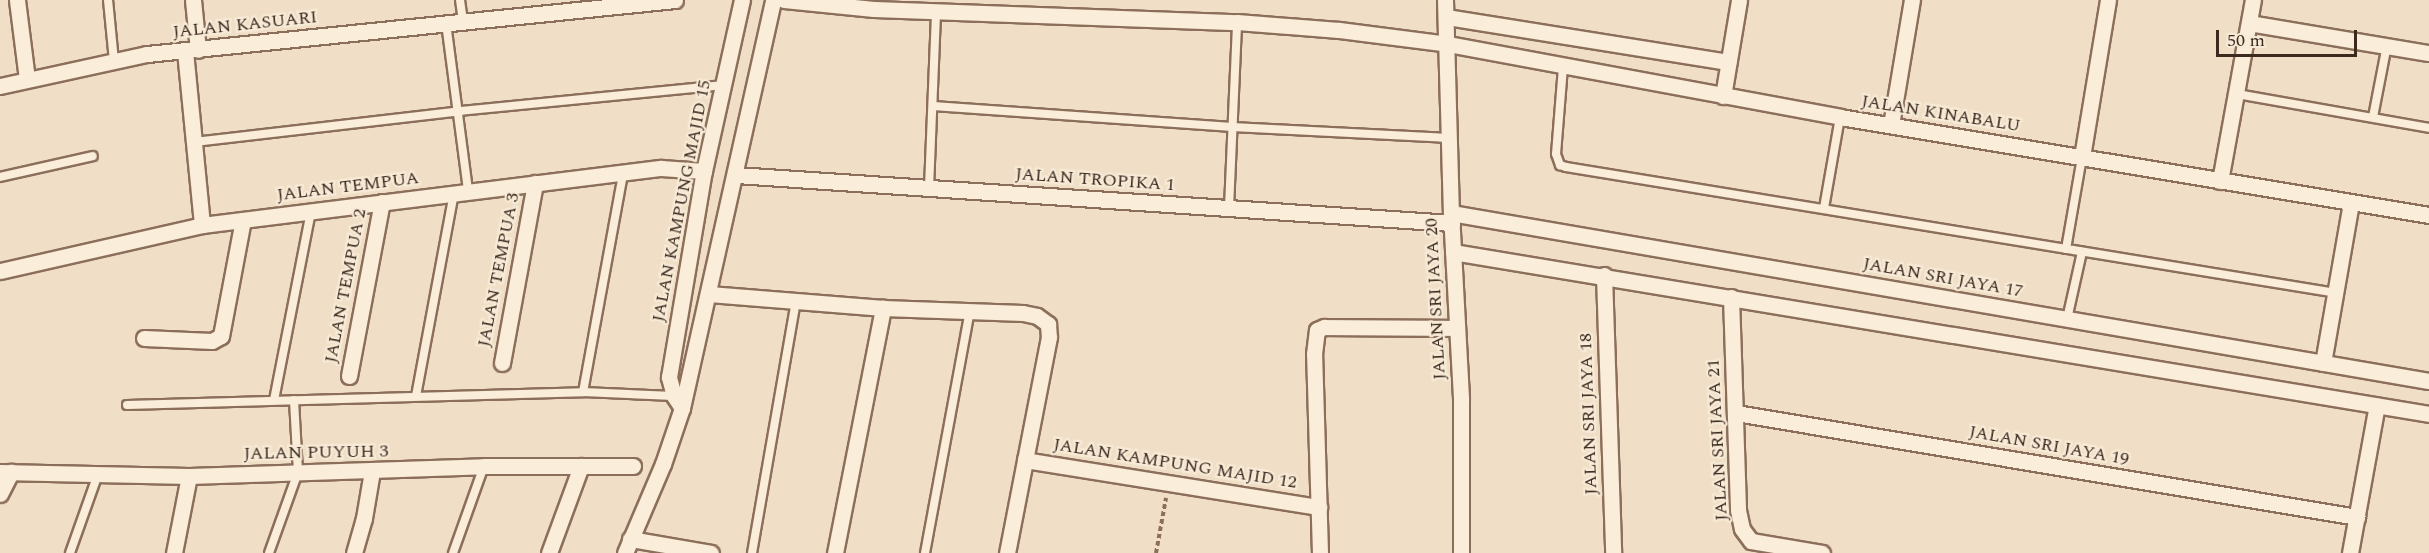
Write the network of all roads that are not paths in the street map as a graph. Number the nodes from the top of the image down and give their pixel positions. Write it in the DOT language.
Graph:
graph roads {
  1 [pos="17,0"];
  2 [pos="108,0"];
  3 [pos="193,0"];
  4 [pos="460,0"];
  5 [pos="675,0"];
  6 [pos="742,0"];
  7 [pos="772,0"];
  8 [pos="784,0"];
  9 [pos="1445,0"];
  10 [pos="1738,0"];
  11 [pos="1912,0"];
  12 [pos="2109,0"];
  13 [pos="2253,0"];
  14 [pos="875,5"];
  15 [pos="971,6"];
  16 [pos="936,10"];
  17 [pos="1447,17"];
  18 [pos="463,21"];
  19 [pos="1237,22"];
  20 [pos="446,23"];
  21 [pos="2249,23"];
  22 [pos="1448,44"];
  23 [pos="2387,45"];
  24 [pos="191,51"];
  25 [pos="2429,52"];
  26 [pos="114,62"];
  27 [pos="1728,62"];
  28 [pos="1563,67"];
  29 [pos="27,79"];
  30 [pos="724,85"];
  31 [pos="0,86"];
  32 [pos="2237,94"];
  33 [pos="1723,96"];
  34 [pos="933,106"];
  35 [pos="460,111"];
  36 [pos="1840,117"];
  37 [pos="2373,117"];
  38 [pos="1891,125"];
  39 [pos="1232,127"];
  40 [pos="2429,128"];
  41 [pos="1450,138"];
  42 [pos="194,142"];
  43 [pos="93,156"];
  44 [pos="2082,157"];
  45 [pos="704,171"];
  46 [pos="623,172"];
  47 [pos="736,175"];
  48 [pos="0,177"];
  49 [pos="2220,181"];
  50 [pos="535,183"];
  51 [pos="928,188"];
  52 [pos="461,192"];
  53 [pos="382,202"];
  54 [pos="2351,202"];
  55 [pos="1229,208"];
  56 [pos="1824,208"];
  57 [pos="311,211"];
  58 [pos="2429,215"];
  59 [pos="1451,218"];
  60 [pos="243,220"];
  61 [pos="202,225"];
  62 [pos="2066,249"];
  63 [pos="1453,252"];
  64 [pos="2082,252"];
  65 [pos="0,271"];
  66 [pos="1604,275"];
  67 [pos="2336,293"];
  68 [pos="709,294"];
  69 [pos="1731,297"];
  70 [pos="796,300"];
  71 [pos="883,308"];
  72 [pos="970,311"];
  73 [pos="2067,319"];
  74 [pos="1457,328"];
  75 [pos="144,338"];
  76 [pos="502,363"];
  77 [pos="2323,363"];
  78 [pos="349,376"];
  79 [pos="2429,381"];
  80 [pos="583,392"];
  81 [pos="416,396"];
  82 [pos="274,400"];
  83 [pos="294,400"];
  84 [pos="678,402"];
  85 [pos="127,405"];
  86 [pos="2377,405"];
  87 [pos="1736,413"];
  88 [pos="2429,414"];
  89 [pos="1025,460"];
  90 [pos="484,466"];
  91 [pos="581,466"];
  92 [pos="633,466"];
  93 [pos="372,471"];
  94 [pos="5,472"];
  95 [pos="298,472"];
  96 [pos="99,474"];
  97 [pos="189,476"];
  98 [pos="0,494"];
  99 [pos="1319,507"];
  100 [pos="2357,517"];
  101 [pos="628,546"];
  102 [pos="70,553"];
  103 [pos="174,553"];
  104 [pos="269,553"];
  105 [pos="354,553"];
  106 [pos="453,553"];
  107 [pos="549,553"];
  108 [pos="711,553"];
  109 [pos="752,553"];
  110 [pos="835,553"];
  111 [pos="925,553"];
  112 [pos="1007,553"];
  113 [pos="1320,553"];
  114 [pos="1461,553"];
  115 [pos="1613,553"];
  116 [pos="1822,553"];
  117 [pos="2350,553"];
  1 -- 29 [label="street"];
  2 -- 26 [label="lane"];
  3 -- 24 [label="street"];
  4 -- 18 [label="lane"];
  5 -- 18 [label="street, JALAN KASUARI"];
  6 -- 30 [label="street, JALAN KAMPUNG MAJID 15"];
  7 -- 47 [label="street, JALAN KAMPUNG MAJID 15"];
  8 -- 14 [label="street, JALAN KINABALU"];
  9 -- 17 [label="street, JALAN SRI JAYA 20"];
  10 -- 27 [label="street"];
  11 -- 38 [label="street"];
  12 -- 44 [label="street"];
  13 -- 21 [label="street"];
  14 -- 16 [label="street, JALAN KINABALU"];
  15 -- 16 [label="street, JALAN KINABALU"];
  15 -- 19 [label="street, JALAN KINABALU"];
  16 -- 34 [label="lane"];
  17 -- 22 [label="street, JALAN SRI JAYA 20"];
  17 -- 27 [label="street"];
  18 -- 20 [label="street, JALAN KASUARI"];
  19 -- 22 [label="street, JALAN KINABALU"];
  19 -- 39 [label="lane"];
  20 -- 24 [label="street, JALAN KASUARI"];
  20 -- 35 [label="lane"];
  21 -- 23 [label="street"];
  21 -- 32 [label="street"];
  22 -- 28 [label="street, JALAN KINABALU"];
  22 -- 41 [label="street, JALAN SRI JAYA 20"];
  23 -- 25 [label="street"];
  23 -- 37 [label="lane"];
  24 -- 26 [label="street, JALAN KASUARI"];
  24 -- 42 [label="street"];
  26 -- 29 [label="street, JALAN KASUARI"];
  27 -- 33 [label="street"];
  28 -- 33 [label="street, JALAN KINABALU"];
  28 -- 56 [label="lane"];
  29 -- 31 [label="street, JALAN KASUARI"];
  30 -- 35 [label="lane"];
  30 -- 45 [label="street, JALAN KAMPUNG MAJID 15"];
  32 -- 37 [label="lane"];
  32 -- 49 [label="street"];
  33 -- 36 [label="street, JALAN KINABALU"];
  34 -- 39 [label="lane"];
  34 -- 51 [label="lane"];
  35 -- 42 [label="lane"];
  35 -- 52 [label="lane"];
  36 -- 38 [label="street, JALAN KINABALU"];
  36 -- 56 [label="lane"];
  37 -- 40 [label="lane"];
  38 -- 44 [label="street, JALAN KINABALU"];
  39 -- 41 [label="lane"];
  39 -- 55 [label="lane"];
  41 -- 59 [label="street, JALAN SRI JAYA 20"];
  42 -- 61 [label="street"];
  43 -- 48 [label="lane"];
  44 -- 49 [label="street, JALAN KINABALU"];
  44 -- 62 [label="lane"];
  45 -- 46 [label="street, JALAN TEMPUA"];
  45 -- 84 [label="street, JALAN KAMPUNG MAJID 15"];
  46 -- 50 [label="street, JALAN TEMPUA"];
  46 -- 80 [label="lane"];
  47 -- 51 [label="street, JALAN TROPIKA 1"];
  47 -- 68 [label="street, JALAN KAMPUNG MAJID 15"];
  49 -- 54 [label="street, JALAN KINABALU"];
  50 -- 52 [label="street, JALAN TEMPUA"];
  50 -- 76 [label="street, JALAN TEMPUA 3"];
  51 -- 55 [label="street, JALAN TROPIKA 1"];
  52 -- 53 [label="street, JALAN TEMPUA"];
  52 -- 81 [label="lane"];
  53 -- 57 [label="street, JALAN TEMPUA"];
  53 -- 78 [label="street, JALAN TEMPUA 2"];
  54 -- 58 [label="street, JALAN KINABALU"];
  54 -- 67 [label="street"];
  55 -- 59 [label="street, JALAN TROPIKA 1"];
  56 -- 62 [label="lane"];
  57 -- 60 [label="street, JALAN TEMPUA"];
  57 -- 82 [label="lane"];
  59 -- 63 [label="street, JALAN SRI JAYA 20"];
  59 -- 73 [label="street, JALAN SRI JAYA 17"];
  60 -- 61 [label="street, JALAN TEMPUA"];
  60 -- 75 [label="street"];
  61 -- 65 [label="street, JALAN TEMPUA"];
  62 -- 64 [label="lane"];
  63 -- 66 [label="street"];
  63 -- 74 [label="street, JALAN SRI JAYA 20"];
  64 -- 67 [label="lane"];
  64 -- 73 [label="lane"];
  66 -- 69 [label="street"];
  66 -- 115 [label="street, JALAN SRI JAYA 18"];
  67 -- 77 [label="street"];
  68 -- 70 [label="street"];
  68 -- 84 [label="street, JALAN KAMPUNG MAJID 15"];
  69 -- 86 [label="street"];
  69 -- 87 [label="street, JALAN SRI JAYA 21"];
  70 -- 71 [label="street"];
  70 -- 109 [label="lane"];
  71 -- 72 [label="street"];
  71 -- 110 [label="street"];
  72 -- 89 [label="street"];
  72 -- 111 [label="lane"];
  73 -- 77 [label="street, JALAN SRI JAYA 17"];
  74 -- 99 [label="street"];
  74 -- 114 [label="street, JALAN SRI JAYA 20"];
  77 -- 79 [label="street, JALAN SRI JAYA 17"];
  80 -- 81 [label="lane"];
  80 -- 84 [label="lane"];
  81 -- 83 [label="lane"];
  82 -- 83 [label="lane"];
  82 -- 85 [label="lane"];
  83 -- 95 [label="lane"];
  84 -- 101 [label="street, JALAN KAMPUNG MAJID 15"];
  86 -- 88 [label="street"];
  86 -- 100 [label="street"];
  87 -- 100 [label="street, JALAN SRI JAYA 19"];
  87 -- 116 [label="street, JALAN SRI JAYA 21"];
  89 -- 99 [label="street, JALAN KAMPUNG MAJID 12"];
  89 -- 112 [label="street"];
  90 -- 91 [label="street, JALAN PUYUH 3"];
  90 -- 93 [label="street, JALAN PUYUH 3"];
  90 -- 106 [label="lane"];
  91 -- 92 [label="street, JALAN PUYUH 3"];
  91 -- 107 [label="street"];
  93 -- 95 [label="street, JALAN PUYUH 3"];
  93 -- 105 [label="street"];
  94 -- 96 [label="street, JALAN PUYUH 3"];
  94 -- 98 [label="street"];
  95 -- 97 [label="street, JALAN PUYUH 3"];
  95 -- 104 [label="lane"];
  96 -- 97 [label="street, JALAN PUYUH 3"];
  96 -- 102 [label="lane"];
  97 -- 103 [label="street"];
  99 -- 113 [label="street"];
  100 -- 117 [label="street"];
  101 -- 108 [label="street"];
}
